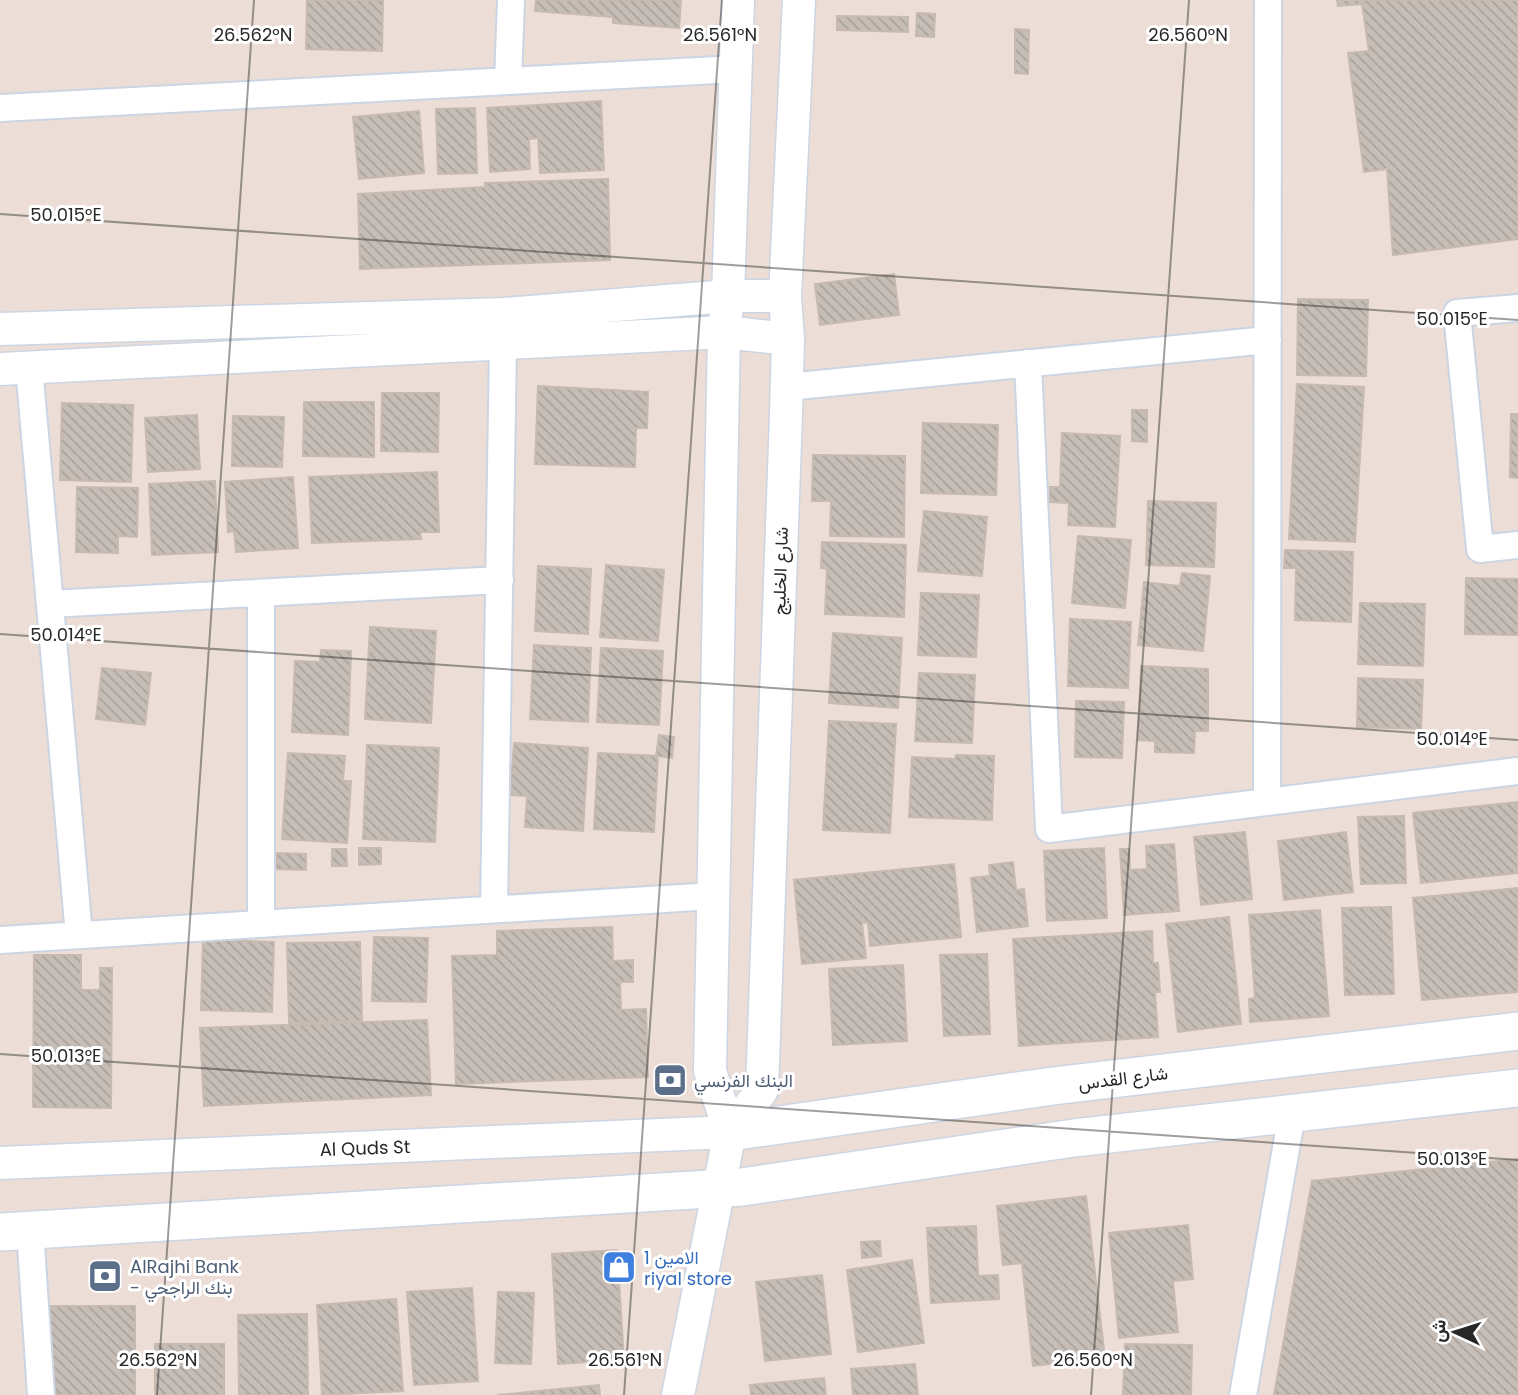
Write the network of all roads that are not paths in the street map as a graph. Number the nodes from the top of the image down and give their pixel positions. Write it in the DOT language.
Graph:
graph roads {
  1 [pos="510,0"];
  2 [pos="738,0"];
  3 [pos="799,0"];
  4 [pos="1268,0"];
  5 [pos="736,69"];
  6 [pos="508,81"];
  7 [pos="0,108"];
  8 [pos="728,296"];
  9 [pos="785,296"];
  10 [pos="1518,308"];
  11 [pos="0,329"];
  12 [pos="724,332"];
  13 [pos="788,339"];
  14 [pos="1268,340"];
  15 [pos="503,343"];
  16 [pos="1028,363"];
  17 [pos="15,368"];
  18 [pos="787,387"];
  19 [pos="1518,545"];
  20 [pos="500,580"];
  21 [pos="261,593"];
  22 [pos="50,604"];
  23 [pos="1518,771"];
  24 [pos="1266,802"];
  25 [pos="713,896"];
  26 [pos="494,909"];
  27 [pos="261,923"];
  28 [pos="79,935"];
  29 [pos="0,940"];
  30 [pos="1518,1031"];
  31 [pos="1518,1088"];
  32 [pos="1292,1114"];
  33 [pos="730,1132"];
  34 [pos="0,1163"];
  35 [pos="717,1187"];
  36 [pos="15,1231"];
  37 [pos="41,1395"];
  38 [pos="678,1395"];
  39 [pos="1243,1395"];
  1 -- 6 [label="street"];
  2 -- 5 [label="street"];
  3 -- 9 [label="street, شارع الخليج"];
  4 -- 14 [label="street"];
  5 -- 6 [label="street"];
  5 -- 8 [label="street"];
  6 -- 7 [label="street"];
  8 -- 9 [label="street"];
  8 -- 11 [label="street"];
  8 -- 12 [label="street"];
  9 -- 13 [label="street, شارع الخليج"];
  10 -- 19 [label="street"];
  12 -- 13 [label="street"];
  12 -- 15 [label="street"];
  12 -- 25 [label="street"];
  13 -- 18 [label="street, شارع الخليج"];
  14 -- 16 [label="street"];
  14 -- 24 [label="street"];
  15 -- 17 [label="street"];
  15 -- 20 [label="street"];
  16 -- 18 [label="street"];
  16 -- 24 [label="street"];
  17 -- 22 [label="street"];
  18 -- 33 [label="street, شارع الخليج"];
  20 -- 21 [label="street"];
  20 -- 26 [label="street"];
  21 -- 22 [label="street"];
  21 -- 27 [label="street"];
  22 -- 28 [label="street"];
  23 -- 24 [label="street"];
  25 -- 26 [label="street"];
  25 -- 33 [label="street"];
  26 -- 27 [label="street"];
  27 -- 28 [label="street"];
  28 -- 29 [label="street"];
  30 -- 33 [label="main road, شارع القدس"];
  31 -- 32 [label="main road"];
  32 -- 35 [label="main road"];
  32 -- 39 [label="street"];
  33 -- 34 [label="street, Al Quds St"];
  33 -- 35 [label="street"];
  35 -- 36 [label="main road"];
  35 -- 38 [label="street"];
  36 -- 37 [label="street"];
}
